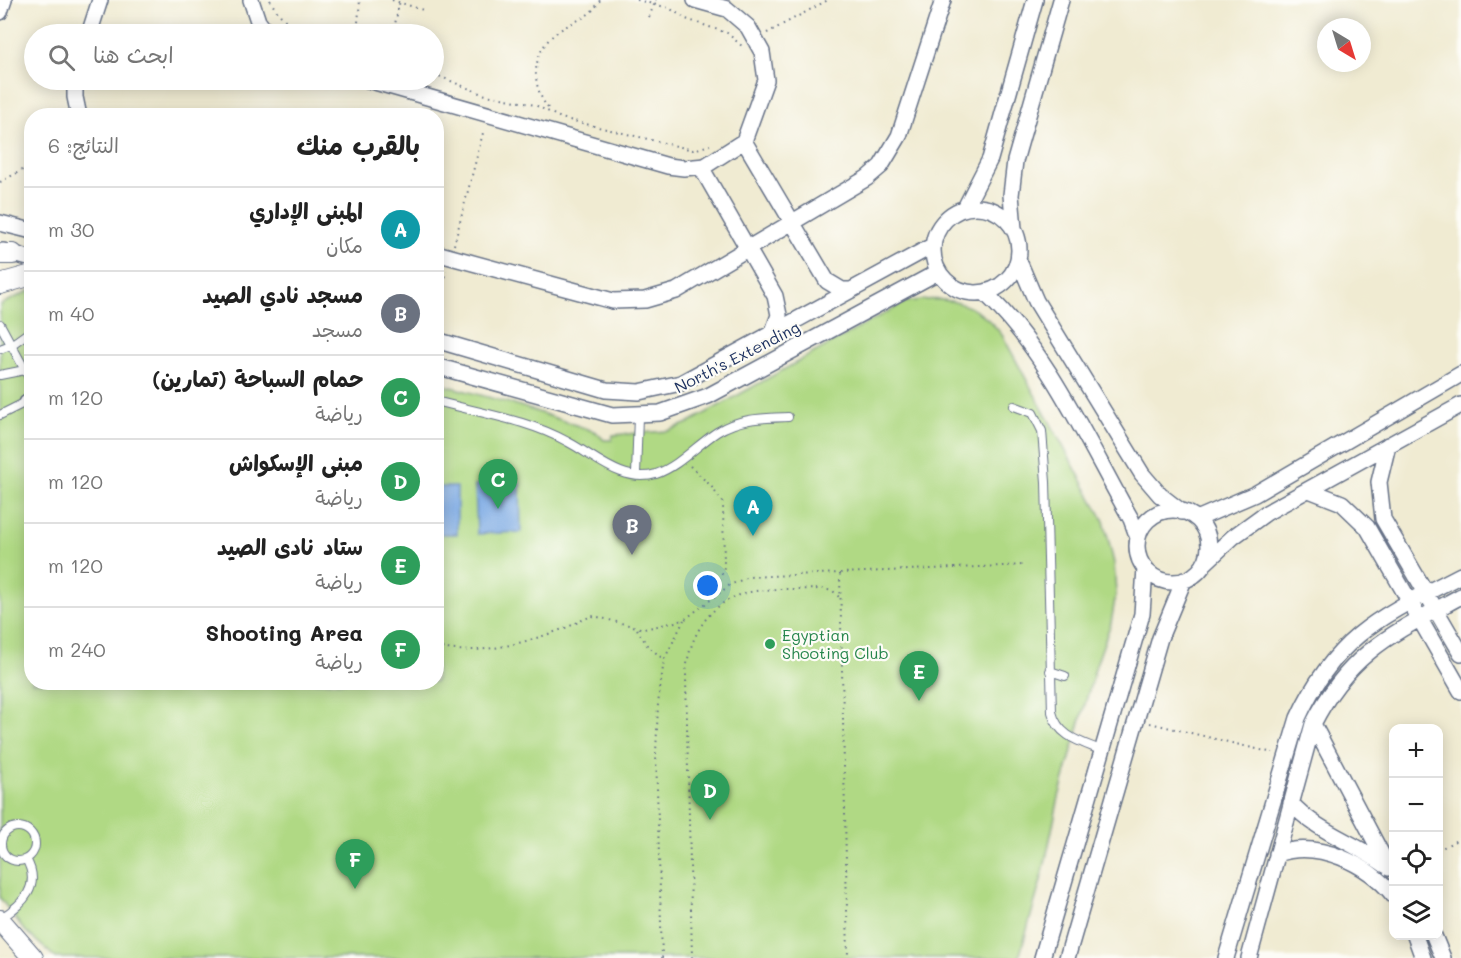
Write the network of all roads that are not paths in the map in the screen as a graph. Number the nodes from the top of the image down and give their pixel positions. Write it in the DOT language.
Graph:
graph roads {
  1 [pos="4,0"];
  2 [pos="100,0"];
  3 [pos="251,0"];
  4 [pos="695,0"];
  5 [pos="943,0"];
  6 [pos="1035,0"];
  7 [pos="1061,0"];
  8 [pos="0,12"];
  9 [pos="92,24"];
  10 [pos="260,24"];
  11 [pos="75,90"];
  12 [pos="403,90"];
  13 [pos="77,108"];
  14 [pos="744,141"];
  15 [pos="701,167"];
  16 [pos="965,208"];
  17 [pos="0,223"];
  18 [pos="794,223"];
  19 [pos="24,229"];
  20 [pos="1014,229"];
  21 [pos="932,246"];
  22 [pos="748,249"];
  23 [pos="444,255"];
  24 [pos="1018,259"];
  25 [pos="938,272"];
  26 [pos="24,277"];
  27 [pos="0,284"];
  28 [pos="851,290"];
  29 [pos="985,293"];
  30 [pos="0,324"];
  31 [pos="772,334"];
  32 [pos="24,336"];
  33 [pos="444,342"];
  34 [pos="11,345"];
  35 [pos="0,349"];
  36 [pos="24,368"];
  37 [pos="444,368"];
  38 [pos="24,370"];
  39 [pos="1461,374"];
  40 [pos="0,375"];
  41 [pos="639,392"];
  42 [pos="444,403"];
  43 [pos="24,405"];
  44 [pos="1461,405"];
  45 [pos="1014,406"];
  46 [pos="0,415"];
  47 [pos="638,416"];
  48 [pos="788,417"];
  49 [pos="1388,445"];
  50 [pos="636,475"];
  51 [pos="1309,490"];
  52 [pos="1182,512"];
  53 [pos="1197,519"];
  54 [pos="1138,538"];
  55 [pos="1204,564"];
  56 [pos="1145,568"];
  57 [pos="1461,576"];
  58 [pos="1184,580"];
  59 [pos="1426,593"];
  60 [pos="1461,596"];
  61 [pos="1410,602"];
  62 [pos="1436,610"];
  63 [pos="1420,619"];
  64 [pos="1461,653"];
  65 [pos="1050,671"];
  66 [pos="1065,676"];
  67 [pos="1461,691"];
  68 [pos="1313,724"];
  69 [pos="1103,751"];
  70 [pos="1125,756"];
  71 [pos="1291,803"];
  72 [pos="1321,828"];
  73 [pos="3,831"];
  74 [pos="1315,850"];
  75 [pos="1277,854"];
  76 [pos="26,859"];
  77 [pos="1389,867"];
  78 [pos="1389,869"];
  79 [pos="1389,891"];
  80 [pos="2,926"];
  81 [pos="1416,940"];
  82 [pos="1436,940"];
  83 [pos="33,958"];
  84 [pos="1042,958"];
  85 [pos="1067,958"];
  86 [pos="1226,958"];
  87 [pos="1249,958"];
  88 [pos="1423,958"];
  89 [pos="1443,958"];
  1 -- 8 [label="street"];
  2 -- 9 [label="street"];
  3 -- 10 [label="street"];
  4 -- 14 [label="street"];
  5 -- 18 [label="street"];
  6 -- 16 [label="street"];
  7 -- 20 [label="street"];
  11 -- 13 [label="street"];
  12 -- 15 [label="street"];
  14 -- 15 [label="street"];
  14 -- 18 [label="street"];
  15 -- 22 [label="street"];
  16 -- 20 [label="street"];
  16 -- 21 [label="street"];
  17 -- 19 [label="street"];
  18 -- 22 [label="street"];
  18 -- 28 [label="street"];
  20 -- 24 [label="street"];
  21 -- 25 [label="street"];
  21 -- 28 [label="street"];
  22 -- 23 [label="street"];
  22 -- 31 [label="street"];
  24 -- 29 [label="street"];
  24 -- 52 [label="street"];
  25 -- 29 [label="street"];
  25 -- 47 [label="street, North's Extending"];
  26 -- 27 [label="street"];
  28 -- 31 [label="street"];
  29 -- 54 [label="street"];
  30 -- 34 [label="lane"];
  31 -- 41 [label="street"];
  32 -- 34 [label="lane"];
  33 -- 41 [label="street"];
  34 -- 35 [label="lane"];
  34 -- 36 [label="lane"];
  37 -- 47 [label="street, North's Extending"];
  38 -- 40 [label="lane"];
  39 -- 53 [label="street"];
  41 -- 47 [label="street"];
  42 -- 50 [label="lane"];
  43 -- 46 [label="lane"];
  44 -- 49 [label="street"];
  45 -- 65 [label="lane"];
  47 -- 50 [label="lane"];
  48 -- 50 [label="lane"];
  49 -- 51 [label="street"];
  49 -- 59 [label="street"];
  51 -- 55 [label="street"];
  51 -- 61 [label="street"];
  52 -- 53 [label="street"];
  52 -- 54 [label="street"];
  53 -- 55 [label="street"];
  54 -- 56 [label="street"];
  55 -- 58 [label="street"];
  56 -- 58 [label="street"];
  56 -- 69 [label="street"];
  57 -- 59 [label="street"];
  58 -- 70 [label="street"];
  59 -- 61 [label="street"];
  59 -- 62 [label="street"];
  60 -- 62 [label="street"];
  61 -- 63 [label="street"];
  61 -- 86 [label="street"];
  62 -- 63 [label="street"];
  62 -- 64 [label="street"];
  63 -- 67 [label="street"];
  63 -- 68 [label="street"];
  65 -- 66 [label="lane"];
  65 -- 69 [label="lane"];
  68 -- 71 [label="street"];
  68 -- 77 [label="street"];
  69 -- 70 [label="street"];
  69 -- 84 [label="street"];
  70 -- 85 [label="street"];
  71 -- 72 [label="street"];
  71 -- 75 [label="street"];
  72 -- 74 [label="street"];
  72 -- 78 [label="street"];
  73 -- 76 [label="lane"];
  73 -- 76 [label="lane"];
  74 -- 75 [label="street"];
  74 -- 79 [label="street"];
  75 -- 87 [label="street"];
  76 -- 80 [label="lane"];
  80 -- 83 [label="street"];
  81 -- 88 [label="street"];
  82 -- 89 [label="street"];
}
